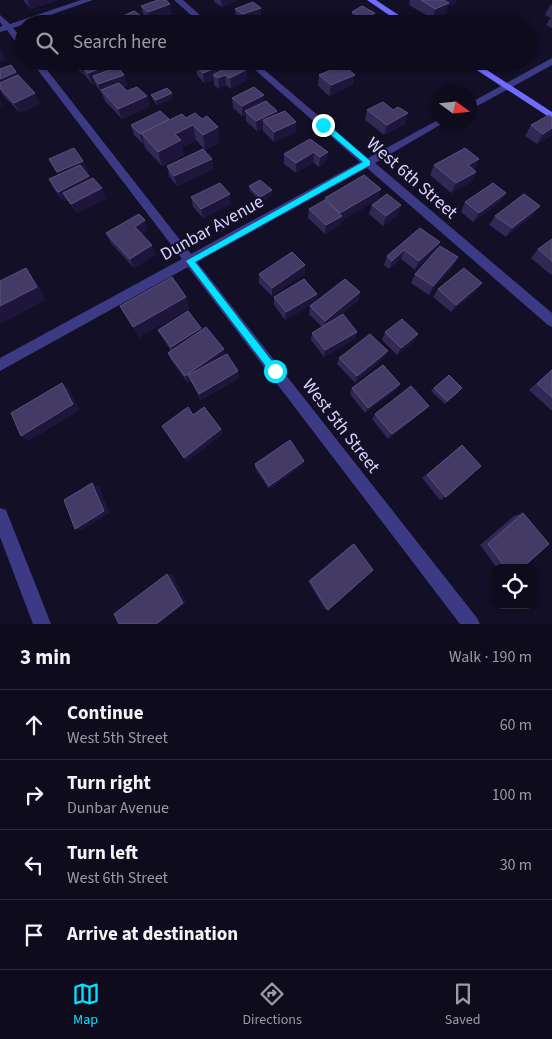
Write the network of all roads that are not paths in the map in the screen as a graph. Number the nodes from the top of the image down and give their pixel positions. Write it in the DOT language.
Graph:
graph roads {
  1 [pos="89,0"];
  2 [pos="178,0"];
  3 [pos="374,0"];
  4 [pos="43,15"];
  5 [pos="196,15"];
  6 [pos="395,15"];
  7 [pos="0,17"];
  8 [pos="4,28"];
  9 [pos="15,38"];
  10 [pos="552,61"];
  11 [pos="537,69"];
  12 [pos="41,70"];
  13 [pos="260,70"];
  14 [pos="480,70"];
  15 [pos="536,70"];
  16 [pos="506,87"];
  17 [pos="477,103"];
  18 [pos="552,116"];
  19 [pos="432,127"];
  20 [pos="368,163"];
  21 [pos="190,261"];
  22 [pos="552,321"];
  23 [pos="0,365"];
  24 [pos="0,516"];
  25 [pos="42,624"];
  26 [pos="471,624"];
  1 -- 4 [label="street"];
  2 -- 5 [label="street"];
  3 -- 6 [label="main road"];
  7 -- 8 [label="street"];
  8 -- 9 [label="street"];
  10 -- 11 [label="street"];
  12 -- 21 [label="street, West 5th Street"];
  13 -- 20 [label="street, West 6th Street"];
  14 -- 16 [label="main road"];
  15 -- 16 [label="street"];
  16 -- 17 [label="street"];
  16 -- 18 [label="main road"];
  19 -- 20 [label="street, Dunbar Avenue"];
  20 -- 21 [label="street, Dunbar Avenue"];
  20 -- 22 [label="street, West 6th Street"];
  21 -- 23 [label="street, Dunbar Avenue"];
  21 -- 26 [label="street, West 5th Street"];
  24 -- 25 [label="street"];
}
